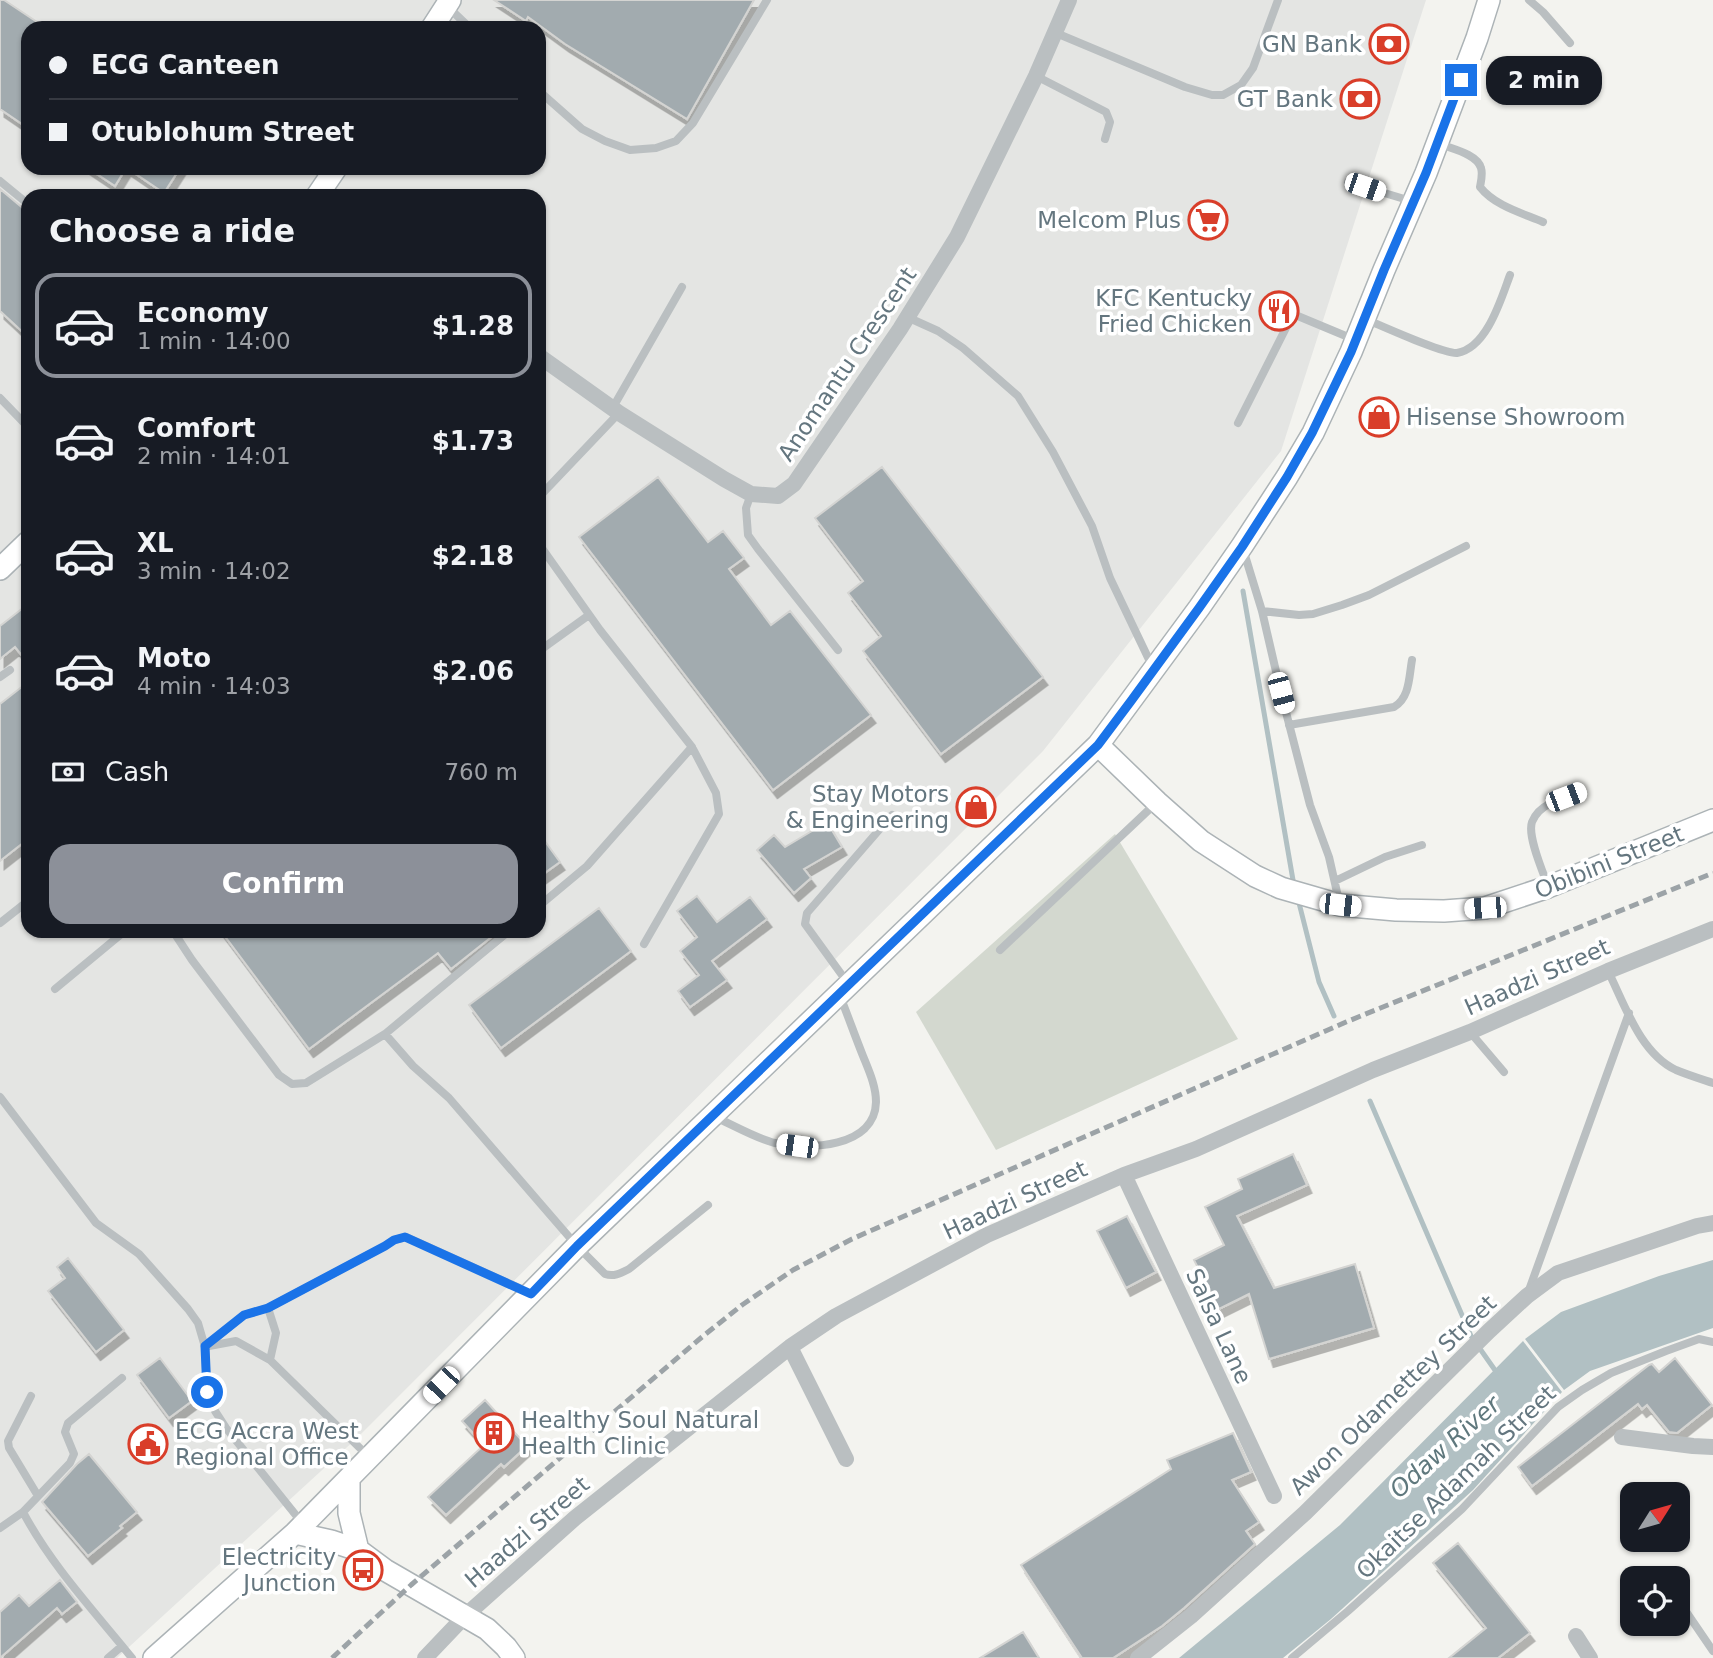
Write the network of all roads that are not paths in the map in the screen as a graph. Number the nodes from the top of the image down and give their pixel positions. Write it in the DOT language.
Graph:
graph roads {
  1 [pos="767,0"];
  2 [pos="1069,0"];
  3 [pos="1278,0"];
  4 [pos="1489,0"];
  5 [pos="1529,0"];
  6 [pos="448,3"];
  7 [pos="436,21"];
  8 [pos="464,21"];
  9 [pos="1056,33"];
  10 [pos="1570,43"];
  11 [pos="1036,76"];
  12 [pos="546,97"];
  13 [pos="1105,139"];
  14 [pos="1437,143"];
  15 [pos="0,181"];
  16 [pos="1348,182"];
  17 [pos="21,198"];
  18 [pos="1414,202"];
  19 [pos="1543,222"];
  20 [pos="1510,275"];
  21 [pos="682,288"];
  22 [pos="907,317"];
  23 [pos="1365,319"];
  24 [pos="1356,340"];
  25 [pos="546,361"];
  26 [pos="0,398"];
  27 [pos="616,411"];
  28 [pos="21,419"];
  29 [pos="1238,423"];
  30 [pos="546,488"];
  31 [pos="751,494"];
  32 [pos="1466,546"];
  33 [pos="1242,547"];
  34 [pos="21,549"];
  35 [pos="546,554"];
  36 [pos="0,569"];
  37 [pos="1262,611"];
  38 [pos="589,615"];
  39 [pos="546,646"];
  40 [pos="838,650"];
  41 [pos="1412,660"];
  42 [pos="10,670"];
  43 [pos="1154,670"];
  44 [pos="0,677"];
  45 [pos="1289,725"];
  46 [pos="1098,745"];
  47 [pos="692,747"];
  48 [pos="1581,792"];
  49 [pos="1157,802"];
  50 [pos="892,815"];
  51 [pos="1713,820"];
  52 [pos="1422,845"];
  53 [pos="1335,881"];
  54 [pos="1548,887"];
  55 [pos="546,900"];
  56 [pos="1340,905"];
  57 [pos="21,906"];
  58 [pos="0,923"];
  59 [pos="1713,929"];
  60 [pos="117,938"];
  61 [pos="178,938"];
  62 [pos="501,938"];
  63 [pos="644,944"];
  64 [pos="999,950"];
  65 [pos="1608,971"];
  66 [pos="55,989"];
  67 [pos="844,989"];
  68 [pos="1629,1013"];
  69 [pos="1470,1032"];
  70 [pos="384,1034"];
  71 [pos="1504,1072"];
  72 [pos="1713,1083"];
  73 [pos="0,1097"];
  74 [pos="713,1116"];
  75 [pos="1124,1175"];
  76 [pos="708,1205"];
  77 [pos="1713,1223"];
  78 [pos="577,1246"];
  79 [pos="531,1294"];
  80 [pos="1527,1296"];
  81 [pos="268,1308"];
  82 [pos="1713,1342"];
  83 [pos="205,1346"];
  84 [pos="790,1347"];
  85 [pos="270,1360"];
  86 [pos="121,1378"];
  87 [pos="31,1396"];
  88 [pos="1622,1437"];
  89 [pos="1713,1447"];
  90 [pos="370,1457"];
  91 [pos="846,1459"];
  92 [pos="349,1479"];
  93 [pos="38,1496"];
  94 [pos="1274,1496"];
  95 [pos="23,1512"];
  96 [pos="0,1528"];
  97 [pos="299,1529"];
  98 [pos="358,1550"];
  99 [pos="465,1616"];
  100 [pos="1690,1617"];
  101 [pos="1576,1636"];
  102 [pos="122,1646"];
  103 [pos="1713,1651"];
  104 [pos="108,1658"];
  105 [pos="132,1658"];
  106 [pos="154,1658"];
  107 [pos="425,1658"];
  108 [pos="514,1658"];
  109 [pos="1138,1658"];
  110 [pos="1292,1658"];
  111 [pos="1590,1658"];
  1 -- 12 [label="lane"];
  2 -- 9 [label="street, Anomantu Crescent"];
  3 -- 9 [label="lane"];
  4 -- 14 [label="street"];
  5 -- 10 [label="lane"];
  6 -- 7 [label="street"];
  6 -- 8 [label="lane"];
  9 -- 11 [label="street, Anomantu Crescent"];
  11 -- 13 [label="lane"];
  11 -- 22 [label="street, Anomantu Crescent"];
  14 -- 18 [label="street"];
  14 -- 19 [label="lane"];
  15 -- 17 [label="lane"];
  16 -- 18 [label="lane"];
  18 -- 23 [label="street"];
  20 -- 23 [label="lane"];
  21 -- 27 [label="lane"];
  22 -- 31 [label="street, Anomantu Crescent"];
  22 -- 43 [label="lane"];
  23 -- 24 [label="street"];
  24 -- 29 [label="lane"];
  24 -- 33 [label="street"];
  25 -- 27 [label="street"];
  26 -- 28 [label="lane"];
  27 -- 30 [label="lane"];
  27 -- 31 [label="street"];
  31 -- 40 [label="lane"];
  32 -- 37 [label="lane"];
  33 -- 37 [label="lane"];
  33 -- 43 [label="street"];
  34 -- 36 [label="street"];
  35 -- 38 [label="lane"];
  37 -- 45 [label="lane"];
  38 -- 39 [label="lane"];
  38 -- 47 [label="lane"];
  41 -- 45 [label="lane"];
  42 -- 44 [label="lane"];
  43 -- 46 [label="street"];
  45 -- 53 [label="lane"];
  46 -- 49 [label="street, Obibini Street"];
  46 -- 67 [label="street"];
  47 -- 55 [label="lane"];
  47 -- 63 [label="lane"];
  48 -- 54 [label="lane"];
  49 -- 56 [label="street, Obibini Street"];
  49 -- 64 [label="lane"];
  50 -- 67 [label="lane"];
  51 -- 54 [label="street, Obibini Street"];
  52 -- 53 [label="lane"];
  53 -- 56 [label="lane"];
  54 -- 56 [label="street, Obibini Street"];
  57 -- 58 [label="lane"];
  59 -- 65 [label="street, Haadzi Street"];
  60 -- 66 [label="lane"];
  61 -- 70 [label="lane"];
  62 -- 70 [label="lane"];
  65 -- 68 [label="lane"];
  65 -- 69 [label="street, Haadzi Street"];
  67 -- 74 [label="street"];
  67 -- 74 [label="lane"];
  68 -- 72 [label="lane"];
  68 -- 80 [label="lane"];
  69 -- 71 [label="lane"];
  69 -- 75 [label="street, Haadzi Street"];
  70 -- 78 [label="lane"];
  73 -- 83 [label="lane"];
  74 -- 78 [label="street"];
  75 -- 84 [label="street, Haadzi Street"];
  75 -- 94 [label="street, Salsa Lane"];
  76 -- 78 [label="lane"];
  77 -- 80 [label="street, Awon Odamettey Street"];
  78 -- 79 [label="street"];
  79 -- 81 [label="lane"];
  79 -- 90 [label="street"];
  80 -- 109 [label="street, Awon Odamettey Street"];
  81 -- 83 [label="lane"];
  81 -- 85 [label="lane"];
  82 -- 110 [label="lane, Okaitse Adamah Street"];
  83 -- 85 [label="lane"];
  83 -- 97 [label="lane"];
  84 -- 91 [label="street"];
  84 -- 99 [label="street, Haadzi Street"];
  85 -- 90 [label="lane"];
  86 -- 93 [label="lane"];
  87 -- 93 [label="lane"];
  88 -- 89 [label="street"];
  90 -- 92 [label="street"];
  92 -- 97 [label="street"];
  92 -- 98 [label="street"];
  93 -- 95 [label="lane"];
  95 -- 96 [label="lane"];
  95 -- 102 [label="lane"];
  97 -- 98 [label="street"];
  97 -- 106 [label="street"];
  98 -- 99 [label="street"];
  99 -- 107 [label="street, Haadzi Street"];
  99 -- 108 [label="street"];
  100 -- 103 [label="lane"];
  101 -- 111 [label="street"];
  102 -- 104 [label="lane"];
  102 -- 105 [label="lane"];
}
